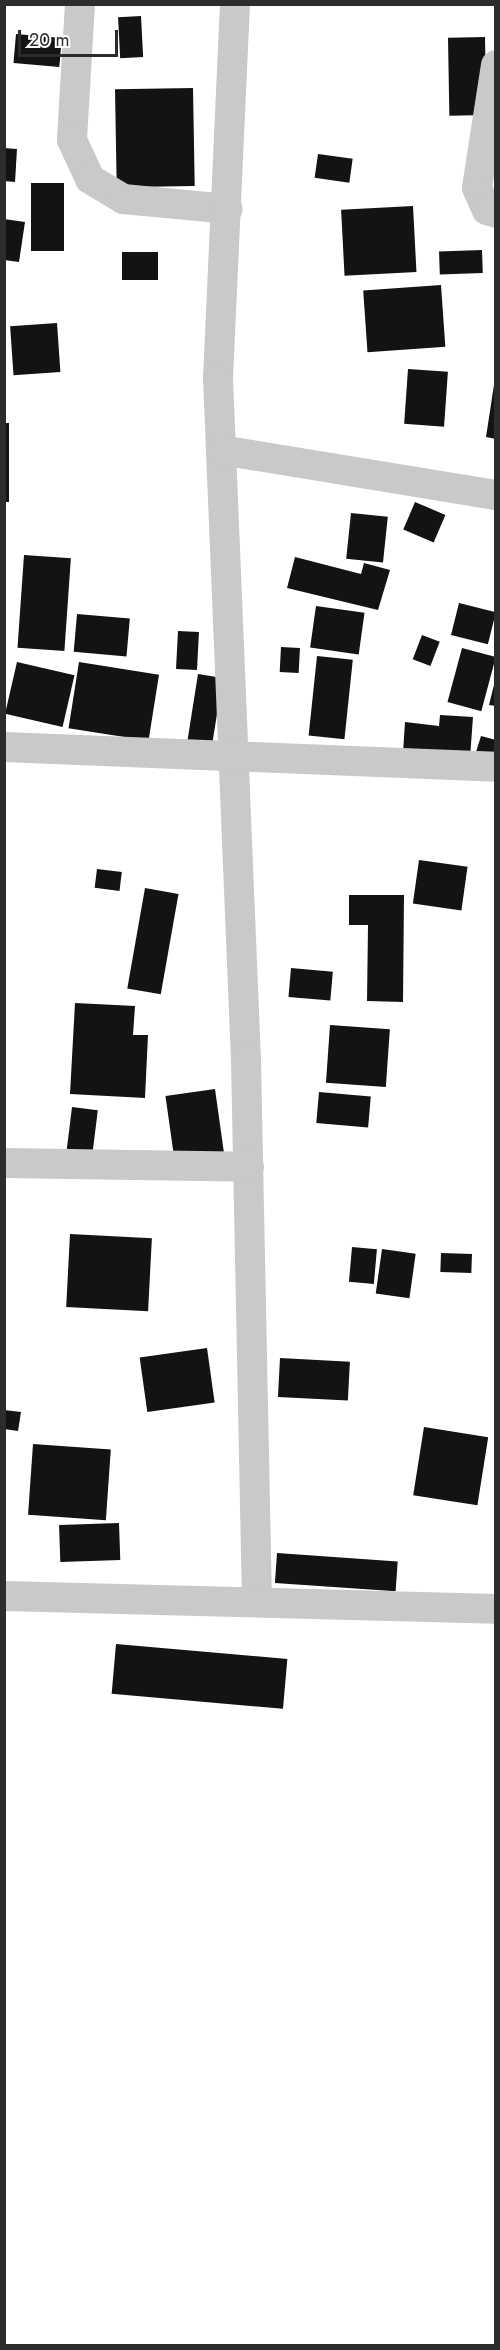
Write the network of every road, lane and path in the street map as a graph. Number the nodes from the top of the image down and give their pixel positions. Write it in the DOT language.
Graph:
graph roads {
  1 [pos="80,4"];
  2 [pos="235,4"];
  3 [pos="495,65"];
  4 [pos="228,209"];
  5 [pos="495,213"];
  6 [pos="221,450"];
  7 [pos="495,495"];
  8 [pos="4,747"];
  9 [pos="233,758"];
  10 [pos="495,767"];
  11 [pos="4,1163"];
  12 [pos="249,1167"];
  13 [pos="4,1596"];
  14 [pos="257,1602"];
  15 [pos="495,1609"];
  1 -- 4 [label="street"];
  2 -- 4 [label="street"];
  3 -- 5 [label="street"];
  4 -- 6 [label="street"];
  6 -- 7 [label="street"];
  6 -- 9 [label="street"];
  8 -- 9 [label="street"];
  9 -- 10 [label="street"];
  9 -- 12 [label="street"];
  11 -- 12 [label="street"];
  12 -- 14 [label="street"];
  13 -- 14 [label="street"];
  14 -- 15 [label="street"];
}
